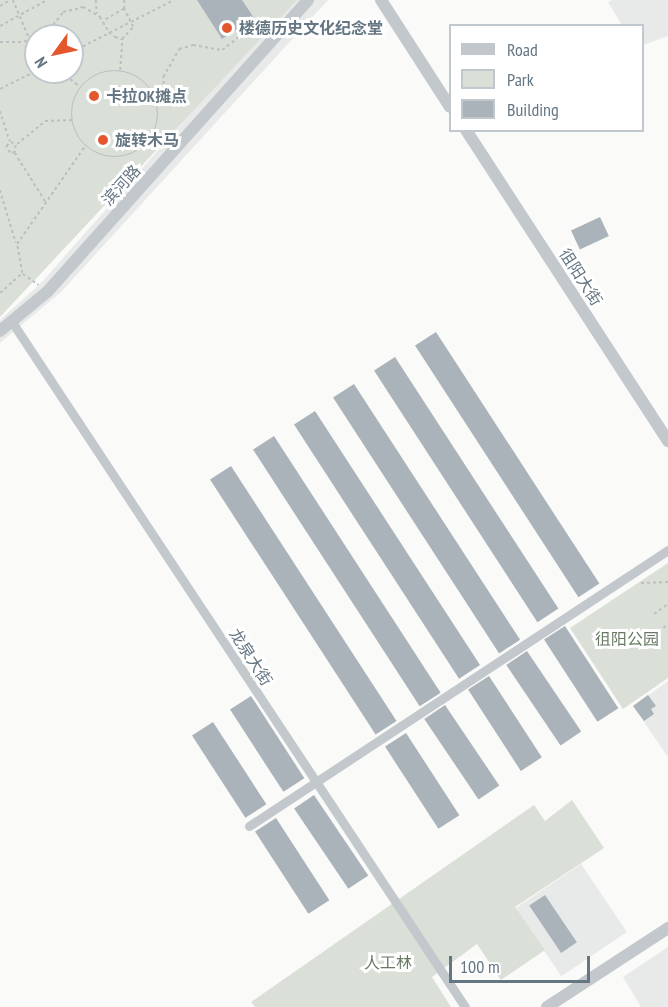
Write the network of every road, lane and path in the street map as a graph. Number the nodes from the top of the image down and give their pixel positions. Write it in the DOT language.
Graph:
graph roads {
  1 [pos="11,0"];
  2 [pos="47,0"];
  3 [pos="96,0"];
  4 [pos="124,0"];
  5 [pos="174,0"];
  6 [pos="308,0"];
  7 [pos="381,0"];
  8 [pos="0,6"];
  9 [pos="124,9"];
  10 [pos="97,14"];
  11 [pos="19,15"];
  12 [pos="103,21"];
  13 [pos="131,22"];
  14 [pos="258,22"];
  15 [pos="51,24"];
  16 [pos="0,26"];
  17 [pos="24,27"];
  18 [pos="110,32"];
  19 [pos="122,39"];
  20 [pos="24,40"];
  21 [pos="0,42"];
  22 [pos="84,46"];
  23 [pos="120,71"];
  24 [pos="24,77"];
  25 [pos="77,84"];
  26 [pos="81,87"];
  27 [pos="0,89"];
  28 [pos="156,104"];
  29 [pos="449,105"];
  30 [pos="0,111"];
  31 [pos="72,120"];
  32 [pos="467,132"];
  33 [pos="11,142"];
  34 [pos="16,145"];
  35 [pos="85,146"];
  36 [pos="15,153"];
  37 [pos="0,190"];
  38 [pos="46,202"];
  39 [pos="17,244"];
  40 [pos="22,273"];
  41 [pos="48,291"];
  42 [pos="0,293"];
  43 [pos="12,322"];
  44 [pos="0,331"];
  45 [pos="668,441"];
  46 [pos="668,550"];
  47 [pos="668,582"];
  48 [pos="641,583"];
  49 [pos="668,604"];
  50 [pos="654,614"];
  51 [pos="668,624"];
  52 [pos="663,628"];
  53 [pos="316,782"];
  54 [pos="249,826"];
  55 [pos="668,928"];
  56 [pos="465,1007"];
  57 [pos="547,1007"];
  1 -- 8 [label="path"];
  1 -- 11 [label="path"];
  2 -- 11 [label="path"];
  3 -- 10 [label="path"];
  4 -- 9 [label="path"];
  5 -- 13 [label="path"];
  6 -- 41 [label="street, 滨河路"];
  7 -- 29 [label="street"];
  9 -- 12 [label="path"];
  9 -- 13 [label="path"];
  10 -- 12 [label="path"];
  10 -- 15 [label="path"];
  11 -- 16 [label="path"];
  11 -- 17 [label="path"];
  12 -- 18 [label="path"];
  13 -- 18 [label="path"];
  13 -- 19 [label="path"];
  14 -- 28 [label="path"];
  18 -- 19 [label="path"];
  18 -- 22 [label="path"];
  19 -- 23 [label="path"];
  20 -- 21 [label="path"];
  23 -- 26 [label="path"];
  23 -- 28 [label="path"];
  24 -- 27 [label="path"];
  25 -- 26 [label="path"];
  26 -- 31 [label="path"];
  28 -- 35 [label="path"];
  30 -- 33 [label="path"];
  31 -- 34 [label="path"];
  31 -- 35 [label="path"];
  32 -- 45 [label="street, 徂阳大街"];
  33 -- 34 [label="path"];
  33 -- 36 [label="path"];
  34 -- 36 [label="path"];
  35 -- 38 [label="path"];
  36 -- 38 [label="path"];
  37 -- 39 [label="path"];
  38 -- 39 [label="path"];
  39 -- 40 [label="path"];
  40 -- 41 [label="path"];
  40 -- 42 [label="path"];
  41 -- 43 [label="street, 滨河路"];
  43 -- 44 [label="street, 滨河路"];
  43 -- 53 [label="street, 龙泉大街"];
  46 -- 53 [label="street"];
  47 -- 48 [label="path"];
  49 -- 50 [label="path"];
  51 -- 52 [label="path"];
  53 -- 54 [label="street"];
  53 -- 56 [label="street, 龙泉大街"];
  55 -- 57 [label="street"];
}
